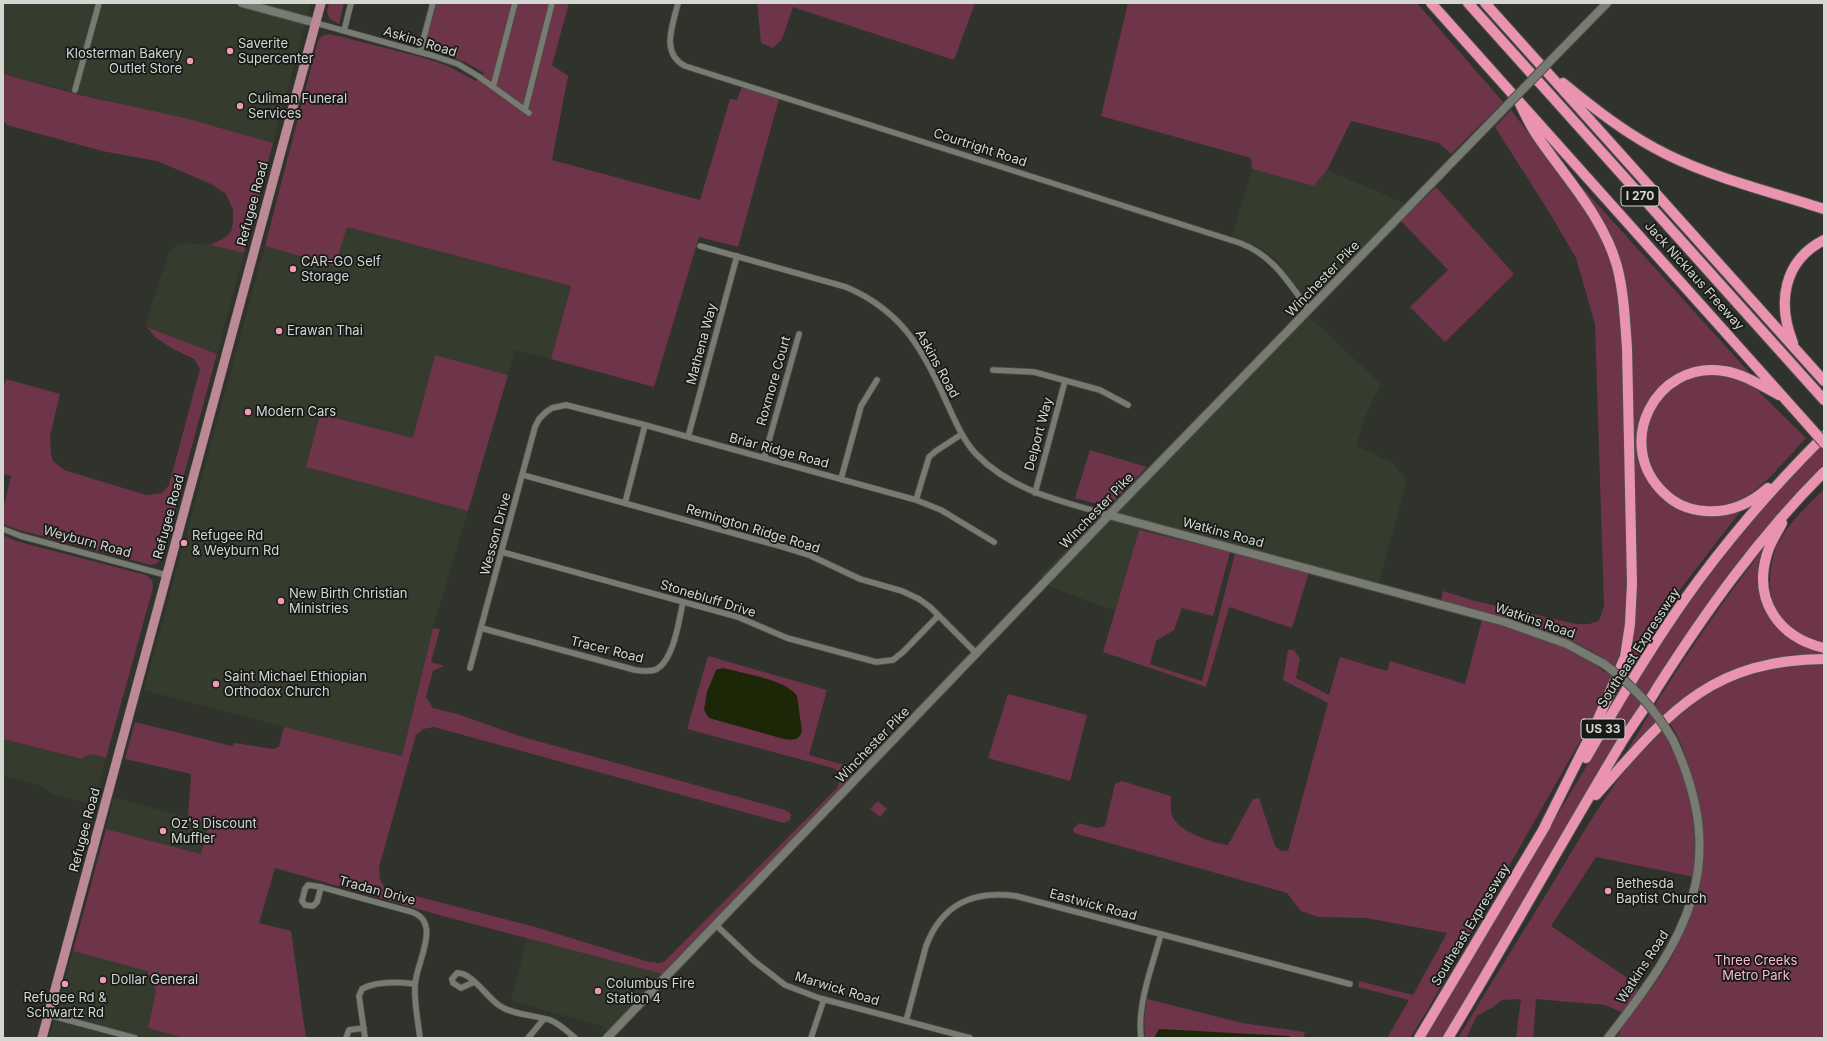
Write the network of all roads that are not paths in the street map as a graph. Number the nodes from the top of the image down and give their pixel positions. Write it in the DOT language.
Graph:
graph roads {
  1 [pos="99,3"];
  2 [pos="242,3"];
  3 [pos="321,3"];
  4 [pos="351,3"];
  5 [pos="433,3"];
  6 [pos="515,3"];
  7 [pos="552,3"];
  8 [pos="678,3"];
  9 [pos="1431,3"];
  10 [pos="1468,3"];
  11 [pos="1485,3"];
  12 [pos="1606,3"];
  13 [pos="316,23"];
  14 [pos="344,31"];
  15 [pos="420,52"];
  16 [pos="1544,68"];
  17 [pos="493,87"];
  18 [pos="75,90"];
  19 [pos="1520,104"];
  20 [pos="1824,209"];
  21 [pos="1824,240"];
  22 [pos="700,246"];
  23 [pos="737,256"];
  24 [pos="1309,310"];
  25 [pos="799,334"];
  26 [pos="1795,348"];
  27 [pos="993,370"];
  28 [pos="877,380"];
  29 [pos="1065,381"];
  30 [pos="1824,381"];
  31 [pos="1786,399"];
  32 [pos="1824,400"];
  33 [pos="1128,405"];
  34 [pos="549,410"];
  35 [pos="645,425"];
  36 [pos="962,434"];
  37 [pos="1824,436"];
  38 [pos="688,437"];
  39 [pos="1824,443"];
  40 [pos="764,458"];
  41 [pos="1797,464"];
  42 [pos="1824,472"];
  43 [pos="523,475"];
  44 [pos="841,479"];
  45 [pos="1035,493"];
  46 [pos="916,500"];
  47 [pos="625,503"];
  48 [pos="1790,507"];
  49 [pos="1109,515"];
  50 [pos="3,529"];
  51 [pos="994,542"];
  52 [pos="502,552"];
  53 [pos="166,575"];
  54 [pos="683,602"];
  55 [pos="938,616"];
  56 [pos="481,628"];
  57 [pos="1824,648"];
  58 [pos="976,654"];
  59 [pos="1824,659"];
  60 [pos="470,668"];
  61 [pos="1580,813"];
  62 [pos="1543,830"];
  63 [pos="320,888"];
  64 [pos="716,925"];
  65 [pos="1161,934"];
  66 [pos="474,982"];
  67 [pos="415,984"];
  68 [pos="1350,984"];
  69 [pos="824,1000"];
  70 [pos="48,1015"];
  71 [pos="544,1019"];
  72 [pos="906,1021"];
  73 [pos="364,1028"];
  74 [pos="42,1038"];
  75 [pos="135,1038"];
  76 [pos="346,1038"];
  77 [pos="365,1038"];
  78 [pos="420,1038"];
  79 [pos="528,1038"];
  80 [pos="575,1038"];
  81 [pos="607,1038"];
  82 [pos="811,1038"];
  83 [pos="970,1038"];
  84 [pos="1141,1038"];
  85 [pos="1419,1038"];
  86 [pos="1448,1038"];
  87 [pos="1608,1038"];
  1 -- 18 [label="street"];
  2 -- 13 [label="main road"];
  3 -- 13 [label="main road, Refugee Road"];
  4 -- 14 [label="street"];
  5 -- 15 [label="street"];
  6 -- 17 [label="street"];
  7 -- 17 [label="street, Askins Road"];
  8 -- 24 [label="street, Courtright Road"];
  9 -- 19 [label="highway, Jack Nicklaus Freeway / I 270"];
  10 -- 32 [label="highway, Jack Nicklaus Freeway / I 270"];
  11 -- 16 [label="highway"];
  12 -- 24 [label="main road, Winchester Pike, bridge"];
  13 -- 14 [label="street, Askins Road"];
  13 -- 53 [label="main road, Refugee Road"];
  14 -- 15 [label="street, Askins Road"];
  15 -- 17 [label="street, Askins Road"];
  16 -- 20 [label="highway"];
  16 -- 26 [label="highway"];
  19 -- 31 [label="highway, Jack Nicklaus Freeway / I 270"];
  19 -- 62 [label="highway"];
  21 -- 26 [label="highway"];
  22 -- 23 [label="street, Askins Road"];
  23 -- 36 [label="street, Askins Road"];
  23 -- 38 [label="street, Mathena Way"];
  24 -- 49 [label="main road, Winchester Pike"];
  25 -- 40 [label="street, Roxmore Court"];
  26 -- 30 [label="highway"];
  27 -- 29 [label="street"];
  28 -- 44 [label="street"];
  29 -- 33 [label="street"];
  29 -- 45 [label="street, Delport Way"];
  31 -- 39 [label="highway, Jack Nicklaus Freeway / I 270, bridge"];
  31 -- 41 [label="highway"];
  34 -- 35 [label="street, Briar Ridge Road"];
  34 -- 43 [label="street, Wesson Drive"];
  35 -- 38 [label="street, Briar Ridge Road"];
  35 -- 47 [label="street"];
  36 -- 45 [label="street, Askins Road"];
  36 -- 46 [label="street"];
  37 -- 41 [label="highway, Southeast Expressway / US 33"];
  38 -- 40 [label="street, Briar Ridge Road"];
  40 -- 44 [label="street, Briar Ridge Road"];
  41 -- 62 [label="highway, Southeast Expressway / US 33"];
  42 -- 48 [label="highway, US 33"];
  43 -- 47 [label="street, Remington Ridge Road"];
  43 -- 52 [label="street, Wesson Drive"];
  44 -- 46 [label="street, Briar Ridge Road"];
  45 -- 49 [label="street, Askins Road"];
  46 -- 51 [label="street, Briar Ridge Road"];
  47 -- 55 [label="street, Remington Ridge Road"];
  48 -- 57 [label="highway"];
  48 -- 61 [label="highway, US 33"];
  49 -- 58 [label="main road, Winchester Pike"];
  49 -- 87 [label="main road, Watkins Road, bridge"];
  50 -- 53 [label="street, Weyburn Road"];
  52 -- 54 [label="street, Stonebluff Drive"];
  52 -- 56 [label="street, Wesson Drive"];
  53 -- 70 [label="main road, Refugee Road"];
  54 -- 55 [label="street, Stonebluff Drive"];
  54 -- 56 [label="street, Tracer Road"];
  55 -- 58 [label="street, Remington Ridge Road"];
  56 -- 60 [label="street, Wesson Drive"];
  58 -- 64 [label="main road, Winchester Pike"];
  59 -- 61 [label="highway"];
  61 -- 86 [label="highway, US 33"];
  62 -- 85 [label="highway, Southeast Expressway / US 33"];
  63 -- 67 [label="street, Tradan Drive"];
  64 -- 69 [label="street, Marwick Road"];
  64 -- 81 [label="main road, Winchester Pike"];
  65 -- 68 [label="street, Eastwick Road"];
  65 -- 72 [label="street, Eastwick Road"];
  65 -- 84 [label="street"];
  66 -- 71 [label="street"];
  67 -- 73 [label="street"];
  67 -- 78 [label="street, Tradan Drive"];
  69 -- 72 [label="street, Marwick Road"];
  69 -- 82 [label="street"];
  70 -- 74 [label="main road, Refugee Road"];
  70 -- 75 [label="street"];
  71 -- 79 [label="street"];
  71 -- 80 [label="street"];
  72 -- 83 [label="street, Marwick Road"];
  73 -- 76 [label="street"];
  73 -- 77 [label="street"];
}
